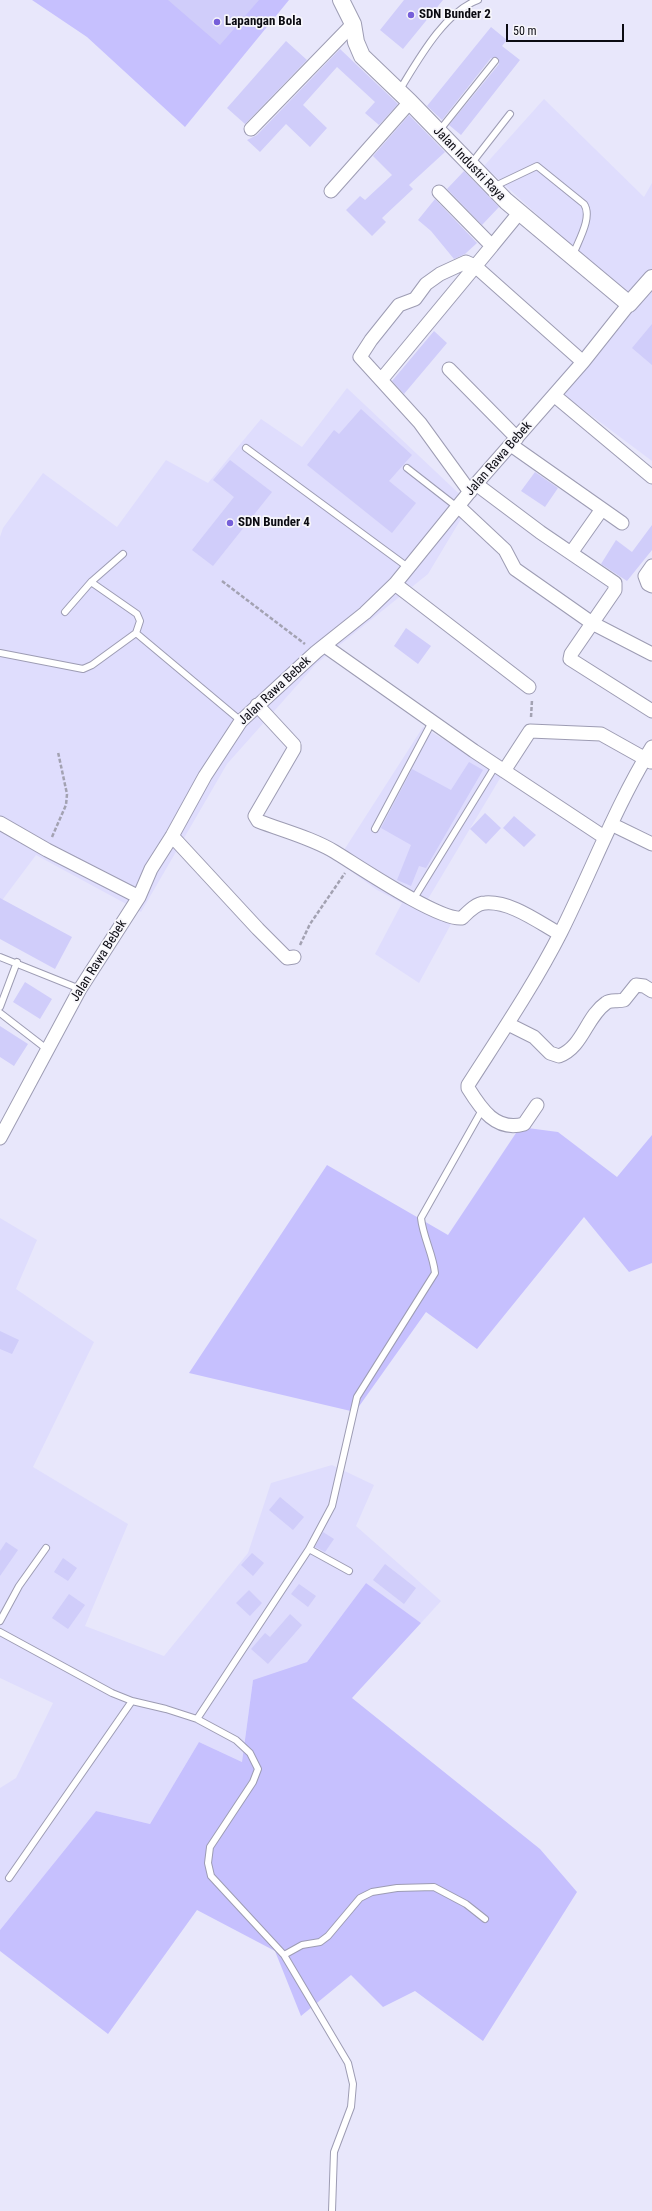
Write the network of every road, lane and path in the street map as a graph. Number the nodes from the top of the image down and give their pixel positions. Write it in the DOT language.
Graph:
graph roads {
  1 [pos="478,0"];
  2 [pos="343,1"];
  3 [pos="353,24"];
  4 [pos="495,61"];
  5 [pos="404,97"];
  6 [pos="510,114"];
  7 [pos="251,129"];
  8 [pos="438,132"];
  9 [pos="470,165"];
  10 [pos="491,187"];
  11 [pos="330,191"];
  12 [pos="440,192"];
  13 [pos="519,213"];
  14 [pos="492,246"];
  15 [pos="572,256"];
  16 [pos="475,266"];
  17 [pos="652,278"];
  18 [pos="629,304"];
  19 [pos="583,362"];
  20 [pos="449,369"];
  21 [pos="381,380"];
  22 [pos="555,396"];
  23 [pos="514,442"];
  24 [pos="246,448"];
  25 [pos="407,468"];
  26 [pos="652,477"];
  27 [pos="473,488"];
  28 [pos="458,507"];
  29 [pos="602,510"];
  30 [pos="622,523"];
  31 [pos="571,553"];
  32 [pos="123,554"];
  33 [pos="652,566"];
  34 [pos="409,568"];
  35 [pos="222,581"];
  36 [pos="91,582"];
  37 [pos="395,584"];
  38 [pos="652,586"];
  39 [pos="65,612"];
  40 [pos="592,623"];
  41 [pos="136,633"];
  42 [pos="320,649"];
  43 [pos="0,653"];
  44 [pos="652,654"];
  45 [pos="529,687"];
  46 [pos="257,705"];
  47 [pos="652,711"];
  48 [pos="241,721"];
  49 [pos="432,722"];
  50 [pos="530,731"];
  51 [pos="652,747"];
  52 [pos="58,752"];
  53 [pos="648,761"];
  54 [pos="500,768"];
  55 [pos="0,823"];
  56 [pos="611,824"];
  57 [pos="375,829"];
  58 [pos="172,836"];
  59 [pos="604,837"];
  60 [pos="652,844"];
  61 [pos="47,850"];
  62 [pos="352,864"];
  63 [pos="139,897"];
  64 [pos="413,900"];
  65 [pos="560,934"];
  66 [pos="0,957"];
  67 [pos="294,957"];
  68 [pos="17,962"];
  69 [pos="80,989"];
  70 [pos="652,991"];
  71 [pos="0,1008"];
  72 [pos="0,1013"];
  73 [pos="508,1024"];
  74 [pos="48,1050"];
  75 [pos="537,1105"];
  76 [pos="482,1110"];
  77 [pos="0,1138"];
  78 [pos="46,1548"];
  79 [pos="309,1549"];
  80 [pos="349,1571"];
  81 [pos="0,1621"];
  82 [pos="0,1632"];
  83 [pos="132,1701"];
  84 [pos="197,1719"];
  85 [pos="9,1878"];
  86 [pos="485,1919"];
  87 [pos="284,1955"];
  88 [pos="332,2211"];
  1 -- 5 [label="lane"];
  2 -- 3 [label="street, Jalan Industri Raya"];
  3 -- 5 [label="street, Jalan Industri Raya"];
  3 -- 7 [label="street"];
  4 -- 8 [label="lane"];
  5 -- 8 [label="street, Jalan Industri Raya"];
  5 -- 11 [label="street"];
  6 -- 9 [label="lane"];
  8 -- 9 [label="street, Jalan Industri Raya"];
  9 -- 10 [label="street, Jalan Industri Raya"];
  10 -- 13 [label="street, Jalan Industri Raya"];
  10 -- 15 [label="lane"];
  12 -- 14 [label="street"];
  13 -- 14 [label="street"];
  13 -- 15 [label="street, Jalan Industri Raya"];
  14 -- 16 [label="street"];
  15 -- 18 [label="street, Jalan Industri Raya"];
  16 -- 19 [label="street"];
  16 -- 21 [label="street"];
  16 -- 21 [label="street"];
  17 -- 18 [label="street"];
  18 -- 19 [label="street, Jalan Rawa Bebek"];
  19 -- 22 [label="street, Jalan Rawa Bebek"];
  20 -- 23 [label="street"];
  21 -- 27 [label="street"];
  22 -- 23 [label="street, Jalan Rawa Bebek"];
  22 -- 26 [label="street"];
  23 -- 27 [label="street, Jalan Rawa Bebek"];
  23 -- 29 [label="street"];
  24 -- 34 [label="lane"];
  25 -- 28 [label="lane"];
  27 -- 28 [label="street, Jalan Rawa Bebek"];
  27 -- 31 [label="street"];
  28 -- 34 [label="street, Jalan Rawa Bebek"];
  28 -- 40 [label="street"];
  29 -- 30 [label="street"];
  29 -- 31 [label="street"];
  31 -- 40 [label="street"];
  32 -- 36 [label="lane"];
  33 -- 38 [label="street"];
  34 -- 37 [label="street, Jalan Rawa Bebek"];
  35 -- 42 [label="path"];
  36 -- 39 [label="lane"];
  36 -- 41 [label="lane"];
  37 -- 42 [label="street, Jalan Rawa Bebek"];
  37 -- 45 [label="street"];
  40 -- 44 [label="street"];
  40 -- 47 [label="street"];
  41 -- 43 [label="lane"];
  41 -- 48 [label="lane"];
  42 -- 46 [label="street, Jalan Rawa Bebek"];
  42 -- 49 [label="street"];
  45 -- 50 [label="path"];
  46 -- 48 [label="street, Jalan Rawa Bebek"];
  46 -- 62 [label="street"];
  48 -- 58 [label="street, Jalan Rawa Bebek"];
  49 -- 54 [label="street"];
  49 -- 57 [label="lane"];
  50 -- 53 [label="street"];
  50 -- 54 [label="street"];
  51 -- 53 [label="street"];
  52 -- 61 [label="path"];
  53 -- 56 [label="street"];
  54 -- 59 [label="street"];
  54 -- 64 [label="lane"];
  55 -- 61 [label="street"];
  56 -- 59 [label="street"];
  56 -- 60 [label="street"];
  58 -- 63 [label="street, Jalan Rawa Bebek"];
  58 -- 67 [label="street"];
  59 -- 65 [label="street"];
  61 -- 63 [label="street"];
  62 -- 64 [label="street"];
  62 -- 67 [label="path"];
  63 -- 69 [label="street, Jalan Rawa Bebek"];
  64 -- 65 [label="street"];
  65 -- 73 [label="street"];
  66 -- 68 [label="lane"];
  68 -- 69 [label="lane"];
  68 -- 71 [label="lane"];
  69 -- 74 [label="street, Jalan Rawa Bebek"];
  70 -- 73 [label="street"];
  72 -- 74 [label="lane"];
  73 -- 76 [label="street"];
  74 -- 77 [label="street, Jalan Rawa Bebek"];
  75 -- 76 [label="street"];
  76 -- 79 [label="lane"];
  78 -- 81 [label="lane"];
  79 -- 80 [label="lane"];
  79 -- 84 [label="lane"];
  82 -- 83 [label="lane"];
  83 -- 84 [label="lane"];
  83 -- 85 [label="lane"];
  84 -- 87 [label="lane"];
  86 -- 87 [label="lane"];
  87 -- 88 [label="lane"];
}
